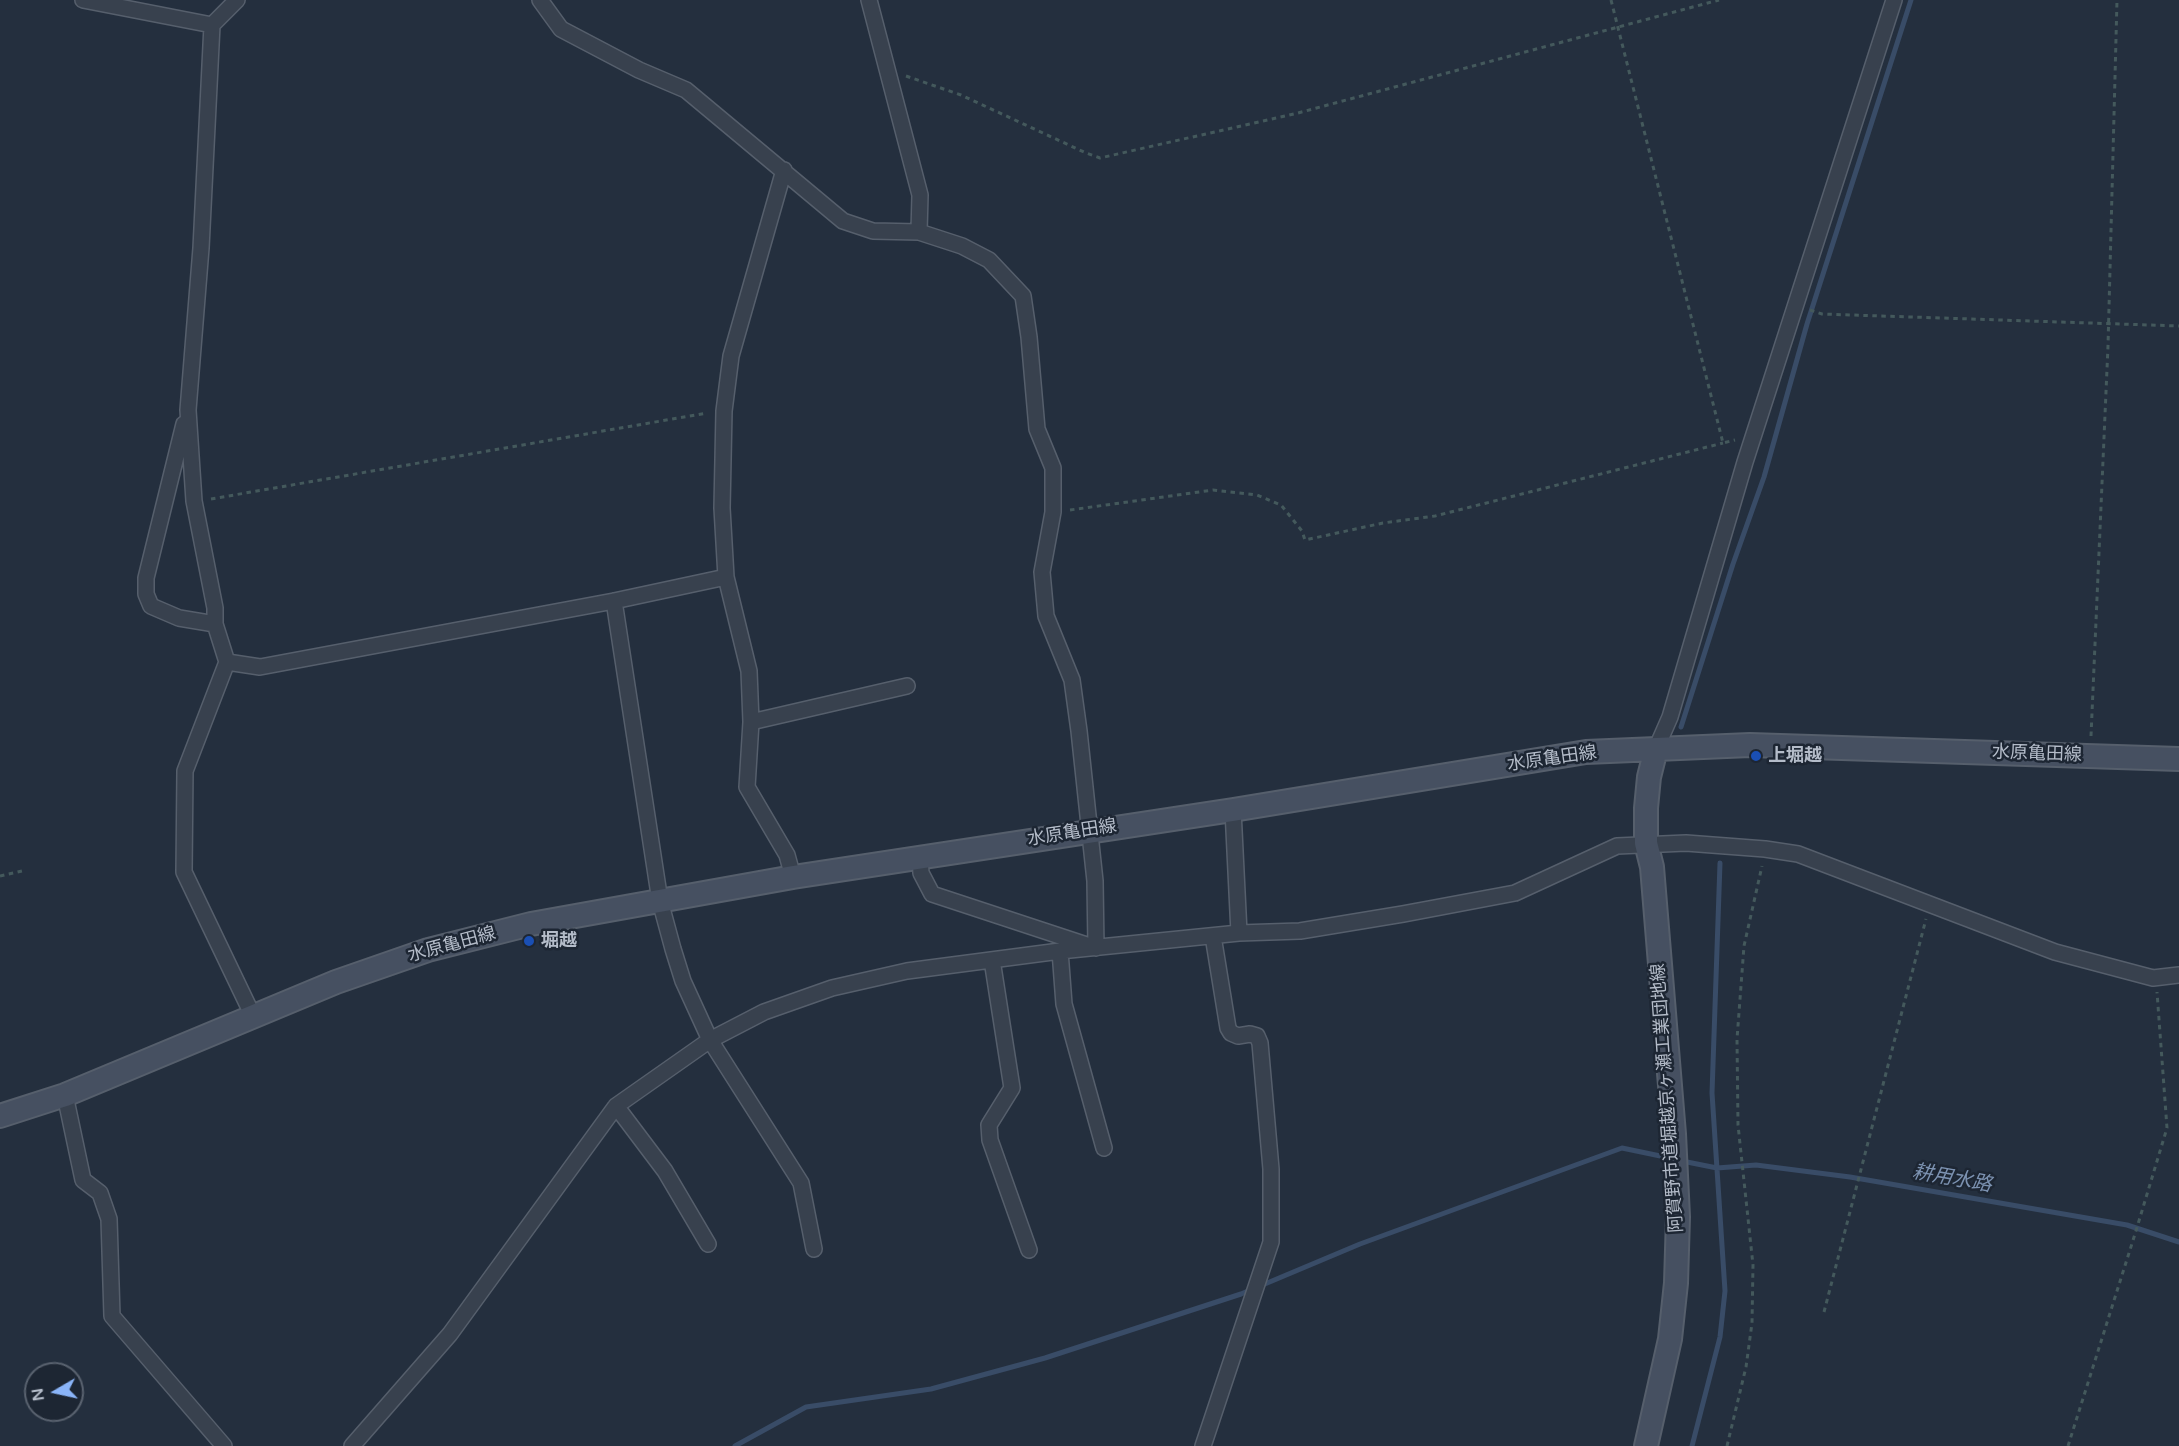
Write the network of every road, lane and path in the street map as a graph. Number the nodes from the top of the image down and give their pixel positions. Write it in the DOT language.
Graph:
graph roads {
  1 [pos="83,0"];
  2 [pos="237,0"];
  3 [pos="540,0"];
  4 [pos="869,0"];
  5 [pos="1611,0"];
  6 [pos="1719,0"];
  7 [pos="1894,0"];
  8 [pos="2117,0"];
  9 [pos="212,24"];
  10 [pos="1617,26"];
  11 [pos="888,72"];
  12 [pos="784,170"];
  13 [pos="919,232"];
  14 [pos="1822,314"];
  15 [pos="2108,323"];
  16 [pos="2179,326"];
  17 [pos="188,410"];
  18 [pos="724,411"];
  19 [pos="1754,436"];
  20 [pos="1723,443"];
  21 [pos="194,501"];
  22 [pos="1053,512"];
  23 [pos="726,577"];
  24 [pos="614,602"];
  25 [pos="215,624"];
  26 [pos="227,662"];
  27 [pos="907,686"];
  28 [pos="752,722"];
  29 [pos="1656,749"];
  30 [pos="2089,756"];
  31 [pos="2179,759"];
  32 [pos="1233,810"];
  33 [pos="1090,830"];
  34 [pos="1646,843"];
  35 [pos="1766,849"];
  36 [pos="920,858"];
  37 [pos="22,871"];
  38 [pos="0,876"];
  39 [pos="793,877"];
  40 [pos="660,901"];
  41 [pos="1929,905"];
  42 [pos="1239,933"];
  43 [pos="1213,936"];
  44 [pos="1096,948"];
  45 [pos="1060,951"];
  46 [pos="992,960"];
  47 [pos="2179,975"];
  48 [pos="2153,978"];
  49 [pos="253,1016"];
  50 [pos="710,1040"];
  51 [pos="65,1095"];
  52 [pos="616,1106"];
  53 [pos="0,1116"];
  54 [pos="1104,1148"];
  55 [pos="708,1244"];
  56 [pos="814,1249"];
  57 [pos="1029,1250"];
  58 [pos="1824,1312"];
  59 [pos="224,1446"];
  60 [pos="352,1446"];
  61 [pos="1203,1446"];
  62 [pos="1647,1446"];
  63 [pos="1726,1446"];
  64 [pos="2067,1446"];
  1 -- 9 [label="street"];
  2 -- 9 [label="street"];
  3 -- 12 [label="street"];
  4 -- 11 [label="street"];
  5 -- 10 [label="path"];
  6 -- 10 [label="path"];
  7 -- 19 [label="street"];
  8 -- 15 [label="path"];
  9 -- 17 [label="street"];
  10 -- 11 [label="path"];
  10 -- 20 [label="path"];
  11 -- 13 [label="street"];
  12 -- 13 [label="street"];
  12 -- 18 [label="street"];
  13 -- 22 [label="street"];
  14 -- 15 [label="path"];
  15 -- 16 [label="path"];
  15 -- 30 [label="path"];
  17 -- 21 [label="street"];
  17 -- 25 [label="street"];
  18 -- 21 [label="path"];
  18 -- 23 [label="street"];
  19 -- 20 [label="path"];
  19 -- 29 [label="street"];
  20 -- 22 [label="path"];
  21 -- 25 [label="street"];
  22 -- 33 [label="street"];
  23 -- 24 [label="street"];
  23 -- 28 [label="street"];
  24 -- 26 [label="street"];
  24 -- 40 [label="street"];
  25 -- 26 [label="street"];
  26 -- 49 [label="street"];
  27 -- 28 [label="street"];
  28 -- 39 [label="street"];
  29 -- 30 [label="main road, 水原亀田線"];
  29 -- 32 [label="main road, 水原亀田線"];
  29 -- 34 [label="main road, 阿賀野市道堀越京ヶ瀬工業団地線"];
  30 -- 31 [label="main road, 水原亀田線"];
  32 -- 33 [label="main road, 水原亀田線"];
  32 -- 42 [label="street"];
  33 -- 36 [label="main road, 水原亀田線"];
  33 -- 44 [label="street"];
  34 -- 35 [label="street"];
  34 -- 42 [label="street"];
  34 -- 62 [label="main road, 阿賀野市道堀越京ヶ瀬工業団地線"];
  35 -- 41 [label="street"];
  35 -- 63 [label="path"];
  36 -- 39 [label="main road, 水原亀田線"];
  36 -- 44 [label="street"];
  37 -- 38 [label="path"];
  39 -- 40 [label="main road, 水原亀田線"];
  40 -- 49 [label="main road, 水原亀田線"];
  40 -- 50 [label="street"];
  41 -- 48 [label="street"];
  41 -- 58 [label="path"];
  42 -- 43 [label="street"];
  43 -- 44 [label="street"];
  43 -- 61 [label="street"];
  44 -- 45 [label="street"];
  45 -- 46 [label="street"];
  45 -- 54 [label="street"];
  46 -- 50 [label="street"];
  46 -- 57 [label="street"];
  47 -- 48 [label="street"];
  48 -- 64 [label="path"];
  49 -- 51 [label="main road, 水原亀田線"];
  50 -- 52 [label="street"];
  50 -- 56 [label="street"];
  51 -- 53 [label="main road, 水原亀田線"];
  51 -- 59 [label="street"];
  52 -- 55 [label="street"];
  52 -- 60 [label="street"];
}
